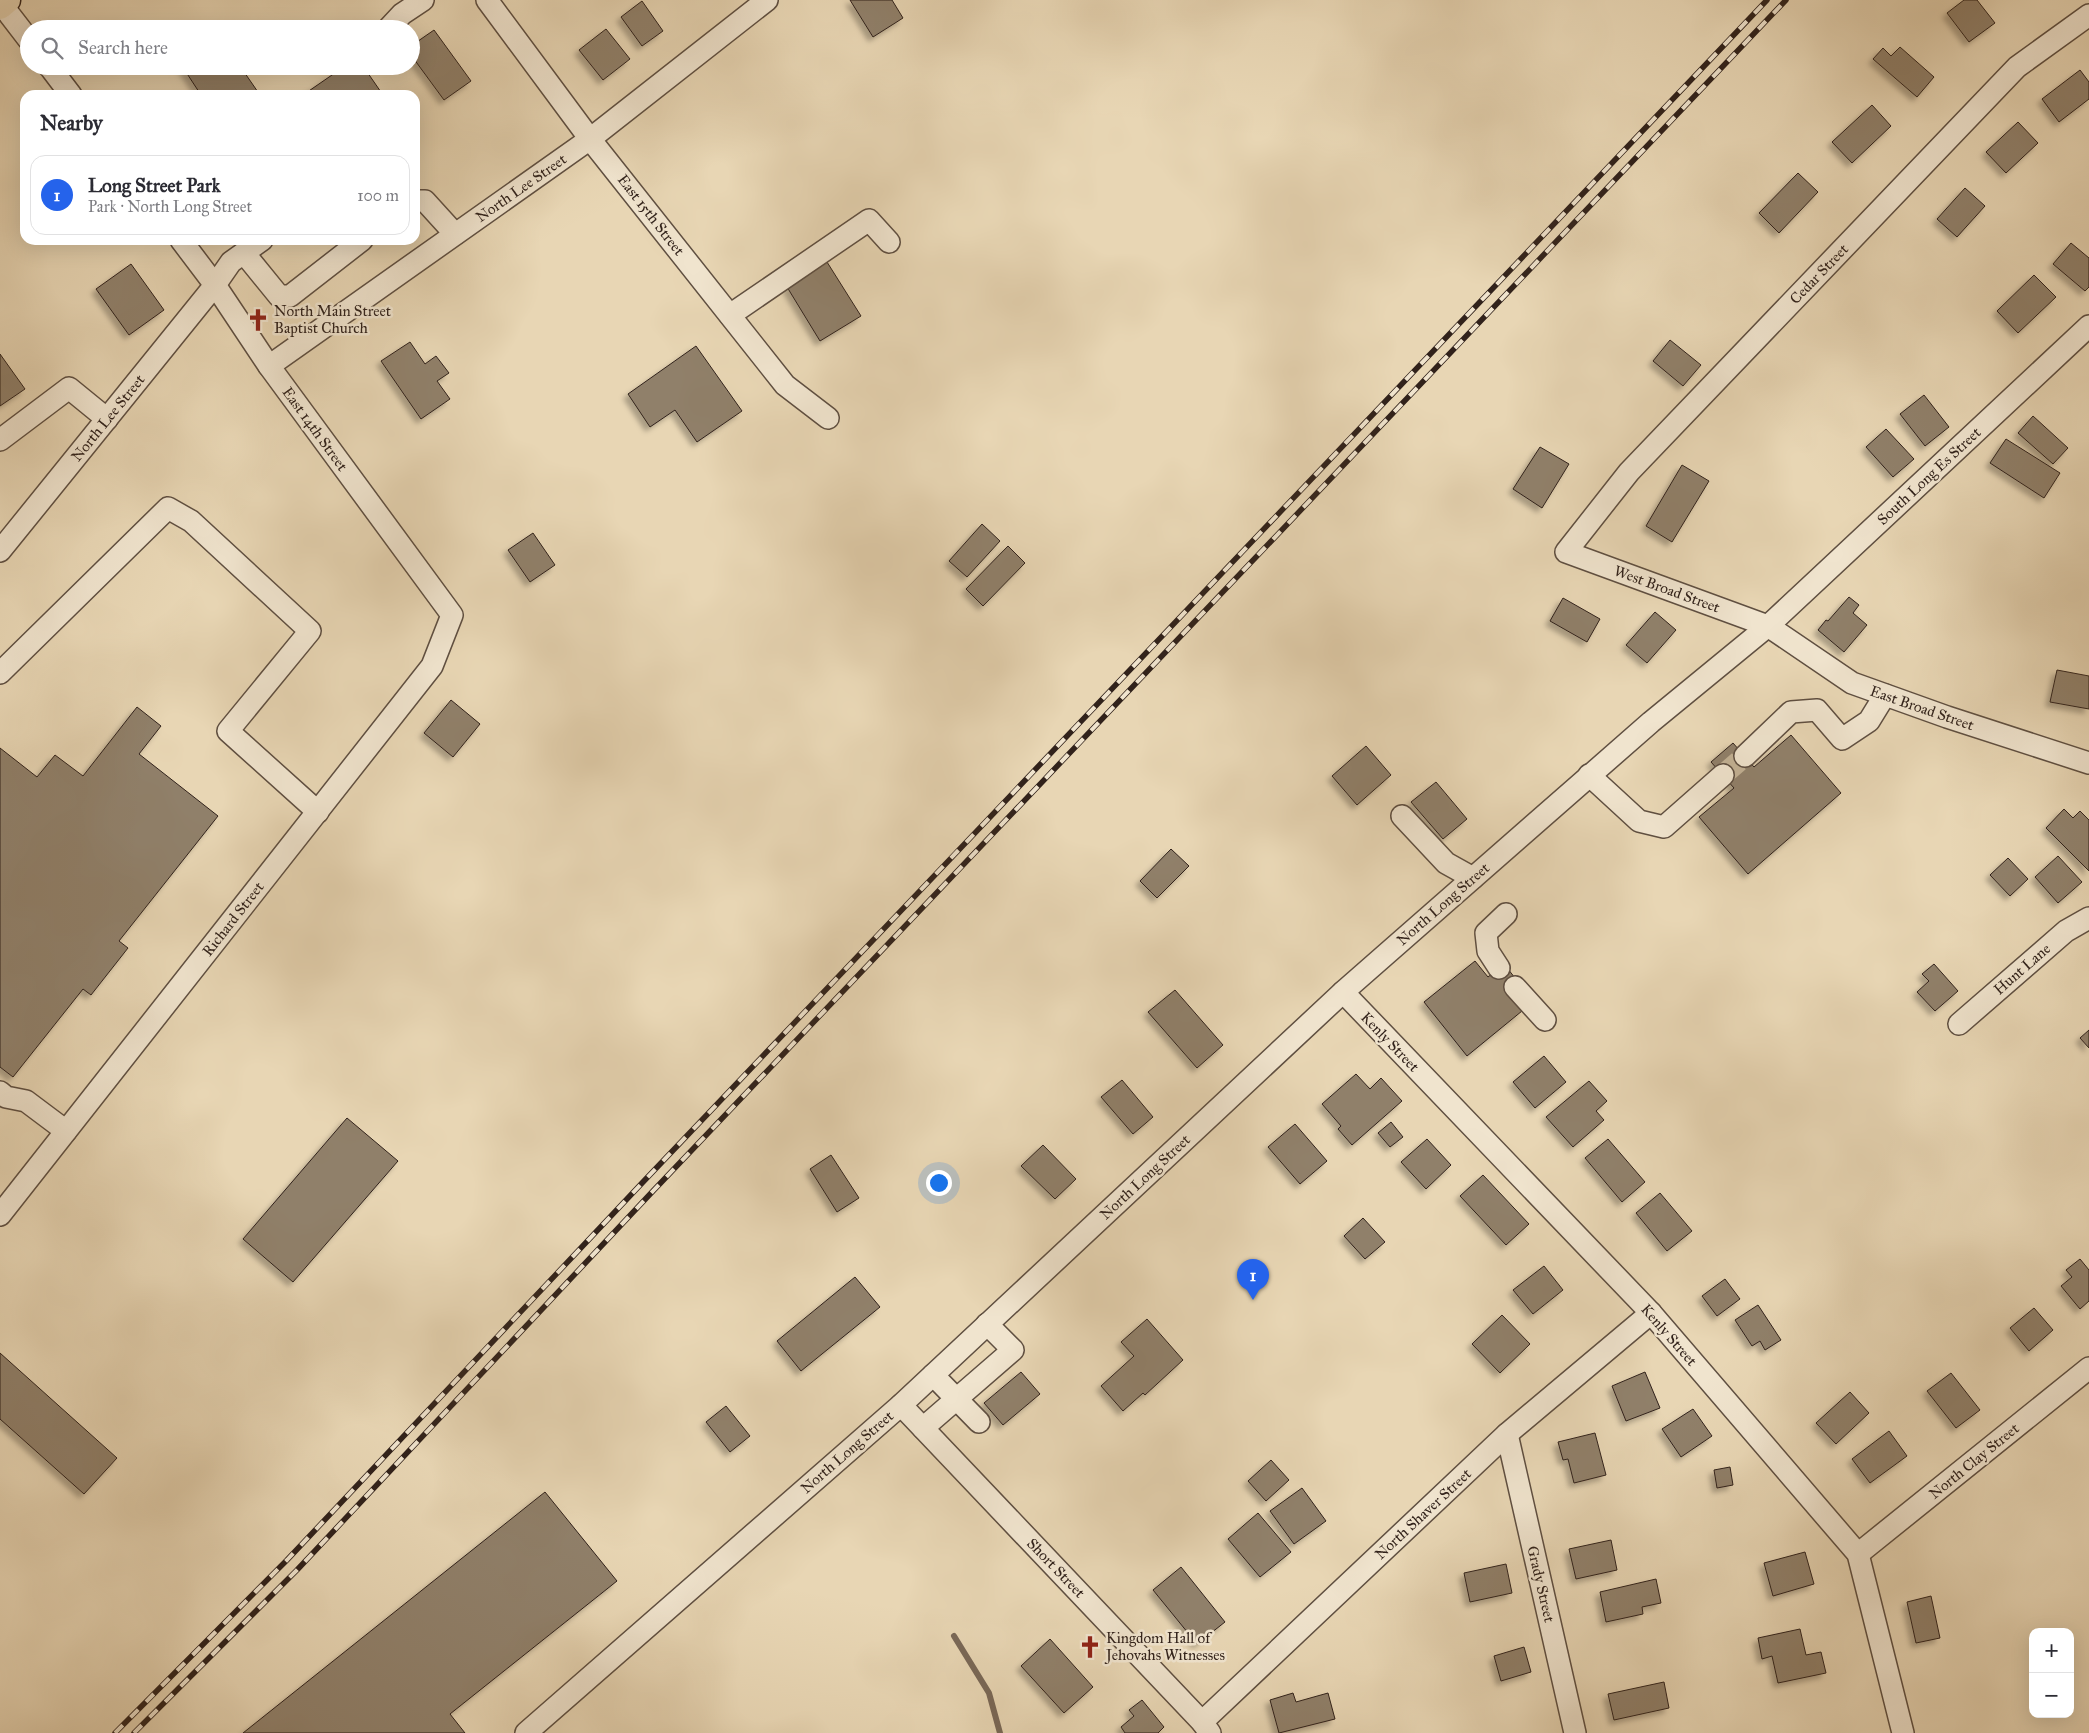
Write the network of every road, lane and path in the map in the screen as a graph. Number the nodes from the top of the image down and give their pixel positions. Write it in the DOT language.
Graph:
graph roads {
  1 [pos="423,0"];
  2 [pos="487,0"];
  3 [pos="767,0"];
  4 [pos="3,3"];
  5 [pos="2089,15"];
  6 [pos="396,20"];
  7 [pos="20,27"];
  8 [pos="56,75"];
  9 [pos="66,90"];
  10 [pos="590,139"];
  11 [pos="420,201"];
  12 [pos="455,234"];
  13 [pos="889,242"];
  14 [pos="185,245"];
  15 [pos="255,245"];
  16 [pos="356,245"];
  17 [pos="244,253"];
  18 [pos="215,285"];
  19 [pos="730,315"];
  20 [pos="2089,326"];
  21 [pos="269,366"];
  22 [pos="828,418"];
  23 [pos="106,419"];
  24 [pos="0,440"];
  25 [pos="0,551"];
  26 [pos="1566,552"];
  27 [pos="452,615"];
  28 [pos="1768,626"];
  29 [pos="0,673"];
  30 [pos="1885,695"];
  31 [pos="1745,756"];
  32 [pos="2089,763"];
  33 [pos="1589,775"];
  34 [pos="1723,775"];
  35 [pos="318,812"];
  36 [pos="1402,816"];
  37 [pos="1473,878"];
  38 [pos="1506,914"];
  39 [pos="2089,918"];
  40 [pos="1499,968"];
  41 [pos="1515,986"];
  42 [pos="1343,992"];
  43 [pos="1545,1020"];
  44 [pos="1959,1024"];
  45 [pos="0,1092"];
  46 [pos="66,1131"];
  47 [pos="3,1207"];
  48 [pos="1651,1313"];
  49 [pos="987,1324"];
  50 [pos="2089,1368"];
  51 [pos="933,1375"];
  52 [pos="957,1398"];
  53 [pos="901,1404"];
  54 [pos="979,1422"];
  55 [pos="923,1428"];
  56 [pos="1507,1434"];
  57 [pos="1858,1554"];
  58 [pos="1206,1728"];
  59 [pos="526,1733"];
  60 [pos="1575,1733"];
  61 [pos="1903,1733"];
  1 -- 6 [label="street"];
  2 -- 10 [label="street, East 15th Street"];
  3 -- 10 [label="street, North Lee Street"];
  4 -- 7 [label="street"];
  5 -- 26 [label="street, Cedar Street"];
  8 -- 9 [label="street"];
  10 -- 12 [label="street, North Lee Street"];
  10 -- 19 [label="street, East 15th Street"];
  11 -- 12 [label="street"];
  12 -- 21 [label="street, North Lee Street"];
  13 -- 19 [label="street"];
  14 -- 18 [label="street, East 14th Street"];
  15 -- 17 [label="street, North Lee Street"];
  16 -- 17 [label="street"];
  17 -- 18 [label="street, North Lee Street"];
  18 -- 21 [label="street, East 14th Street"];
  18 -- 23 [label="street, North Lee Street"];
  19 -- 22 [label="street, East 15th Street"];
  20 -- 28 [label="street, South Long Es Street"];
  21 -- 27 [label="street, East 14th Street"];
  23 -- 24 [label="street"];
  23 -- 25 [label="street, North Lee Street"];
  26 -- 28 [label="street, West Broad Street"];
  27 -- 35 [label="street, Richard Street"];
  28 -- 30 [label="street, East Broad Street"];
  28 -- 33 [label="street, North Long Street"];
  29 -- 35 [label="street"];
  30 -- 31 [label="street"];
  30 -- 32 [label="street, East Broad Street"];
  33 -- 34 [label="street"];
  33 -- 37 [label="street, North Long Street"];
  35 -- 46 [label="street, Richard Street"];
  36 -- 37 [label="street"];
  37 -- 42 [label="street, North Long Street"];
  38 -- 40 [label="street"];
  39 -- 44 [label="street, Hunt Lane"];
  41 -- 43 [label="street"];
  42 -- 48 [label="street, Kenly Street"];
  42 -- 49 [label="street, North Long Street"];
  45 -- 46 [label="street"];
  46 -- 47 [label="street, Richard Street"];
  48 -- 56 [label="street, North Shaver Street"];
  48 -- 57 [label="street, Kenly Street"];
  49 -- 51 [label="street, North Long Street"];
  49 -- 52 [label="street"];
  50 -- 57 [label="street, North Clay Street"];
  51 -- 52 [label="street"];
  51 -- 53 [label="street, North Long Street"];
  52 -- 54 [label="street"];
  52 -- 55 [label="street"];
  53 -- 55 [label="street, Short Street"];
  53 -- 59 [label="street, North Long Street"];
  55 -- 58 [label="street, Short Street"];
  56 -- 58 [label="street, North Shaver Street"];
  56 -- 60 [label="street, Grady Street"];
  57 -- 61 [label="street, Kenly Street"];
}
